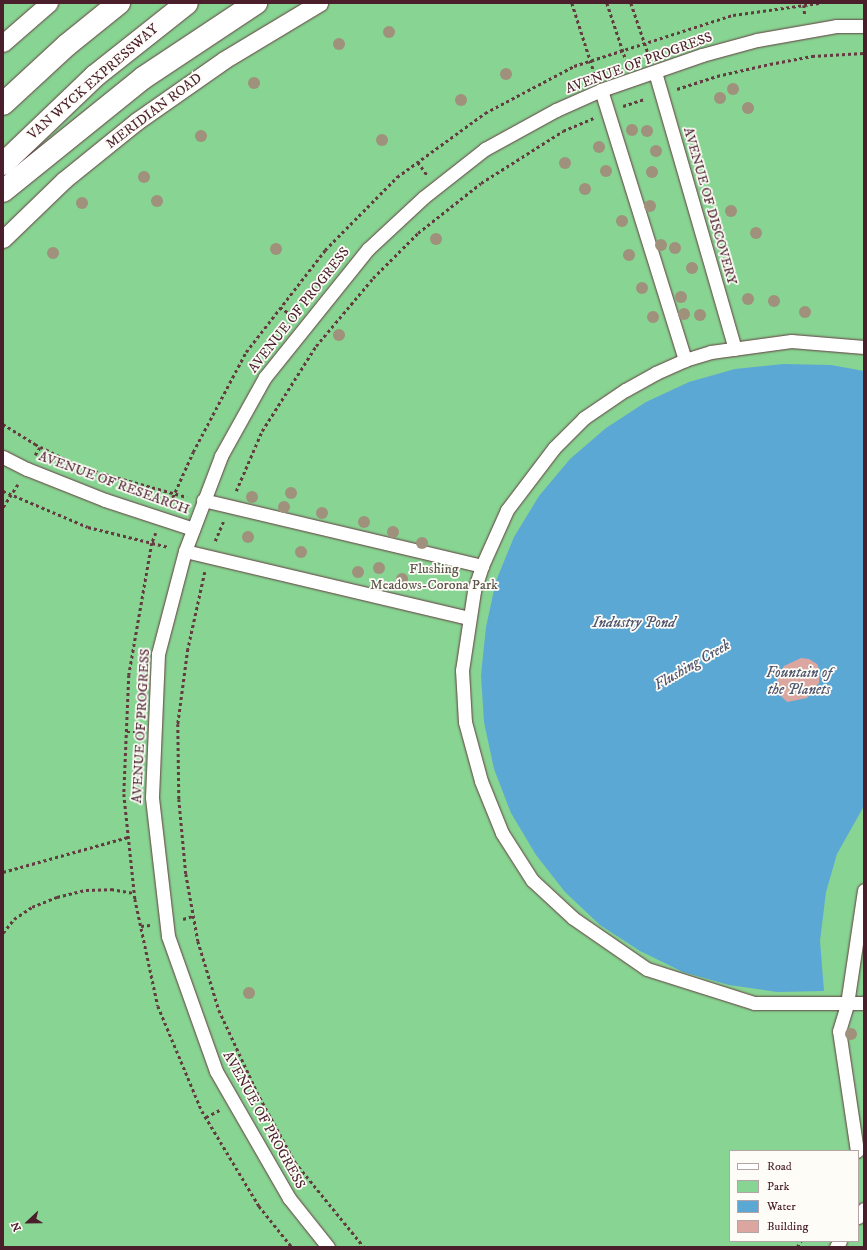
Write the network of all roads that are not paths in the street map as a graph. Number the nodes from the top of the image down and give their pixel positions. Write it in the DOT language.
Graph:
graph roads {
  1 [pos="49,3"];
  2 [pos="119,3"];
  3 [pos="187,3"];
  4 [pos="256,3"];
  5 [pos="319,3"];
  6 [pos="864,26"];
  7 [pos="3,43"];
  8 [pos="655,72"];
  9 [pos="601,90"];
  10 [pos="3,104"];
  11 [pos="3,164"];
  12 [pos="3,191"];
  13 [pos="3,239"];
  14 [pos="864,347"];
  15 [pos="735,349"];
  16 [pos="685,360"];
  17 [pos="3,457"];
  18 [pos="203,500"];
  19 [pos="193,529"];
  20 [pos="185,551"];
  21 [pos="482,566"];
  22 [pos="468,618"];
  23 [pos="864,890"];
  24 [pos="864,1003"];
  25 [pos="847,1004"];
  26 [pos="857,1150"];
  27 [pos="328,1247"];
  1 -- 7 [label="street"];
  2 -- 10 [label="highway"];
  3 -- 11 [label="highway, VAN WYCK EXPRESSWAY"];
  4 -- 12 [label="highway"];
  5 -- 13 [label="street, MERIDIAN ROAD"];
  6 -- 8 [label="street, AVENUE OF PROGRESS"];
  8 -- 9 [label="street, AVENUE OF PROGRESS"];
  8 -- 15 [label="street, AVENUE OF DISCOVERY"];
  9 -- 16 [label="street"];
  9 -- 18 [label="street, AVENUE OF PROGRESS"];
  14 -- 15 [label="street"];
  15 -- 16 [label="street"];
  16 -- 21 [label="street"];
  17 -- 19 [label="street, AVENUE OF RESEARCH"];
  18 -- 19 [label="street, AVENUE OF PROGRESS"];
  18 -- 21 [label="street"];
  19 -- 20 [label="street, AVENUE OF PROGRESS"];
  20 -- 22 [label="street"];
  20 -- 27 [label="street, AVENUE OF PROGRESS"];
  21 -- 22 [label="street"];
  22 -- 25 [label="street"];
  23 -- 25 [label="street"];
  24 -- 25 [label="street"];
  25 -- 26 [label="street"];
}
